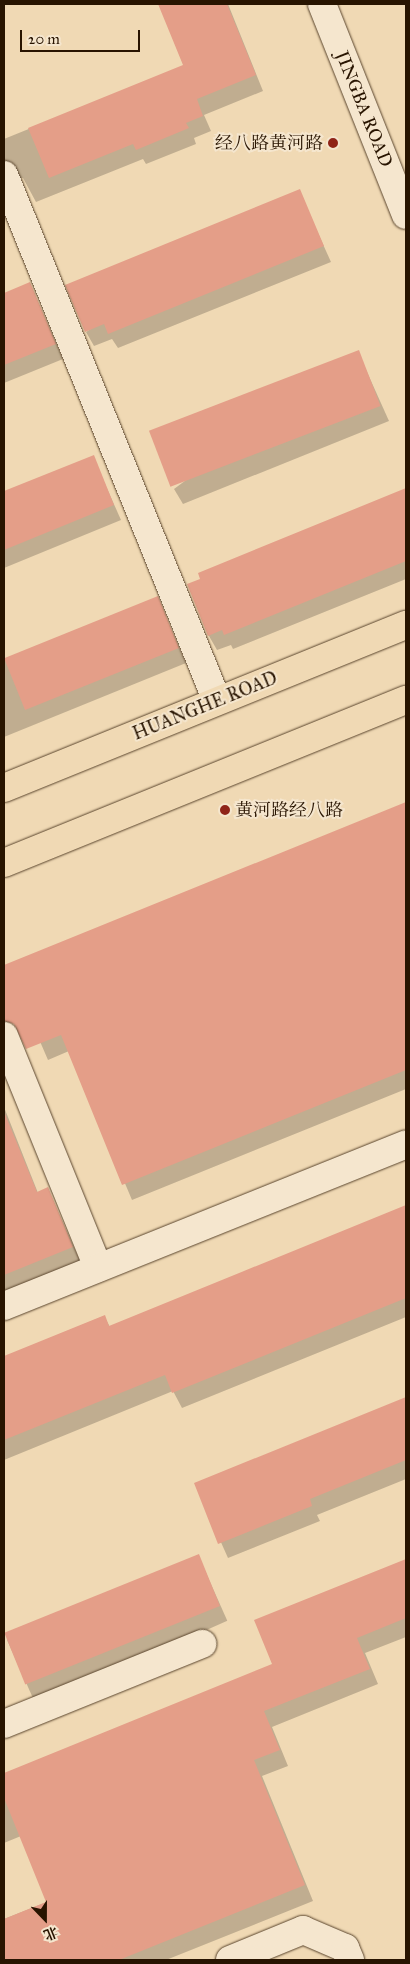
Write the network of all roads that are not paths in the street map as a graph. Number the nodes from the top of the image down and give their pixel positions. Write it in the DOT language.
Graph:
graph roads {
  1 [pos="322,4"];
  2 [pos="4,176"];
  3 [pos="406,215"];
  4 [pos="406,624"];
  5 [pos="406,700"];
  6 [pos="217,702"];
  7 [pos="4,788"];
  8 [pos="4,863"];
  9 [pos="4,1036"];
  10 [pos="406,1144"];
  11 [pos="98,1268"];
  12 [pos="4,1306"];
  13 [pos="202,1644"];
  14 [pos="4,1724"];
  15 [pos="230,1960"];
  16 [pos="350,1960"];
  1 -- 3 [label="street, JINGBA ROAD"];
  2 -- 6 [label="street"];
  4 -- 6 [label="main road, HUANGHE ROAD"];
  5 -- 8 [label="main road"];
  6 -- 7 [label="main road, HUANGHE ROAD"];
  9 -- 11 [label="street"];
  10 -- 11 [label="street"];
  11 -- 12 [label="street"];
  13 -- 14 [label="street"];
  15 -- 16 [label="street"];
}
